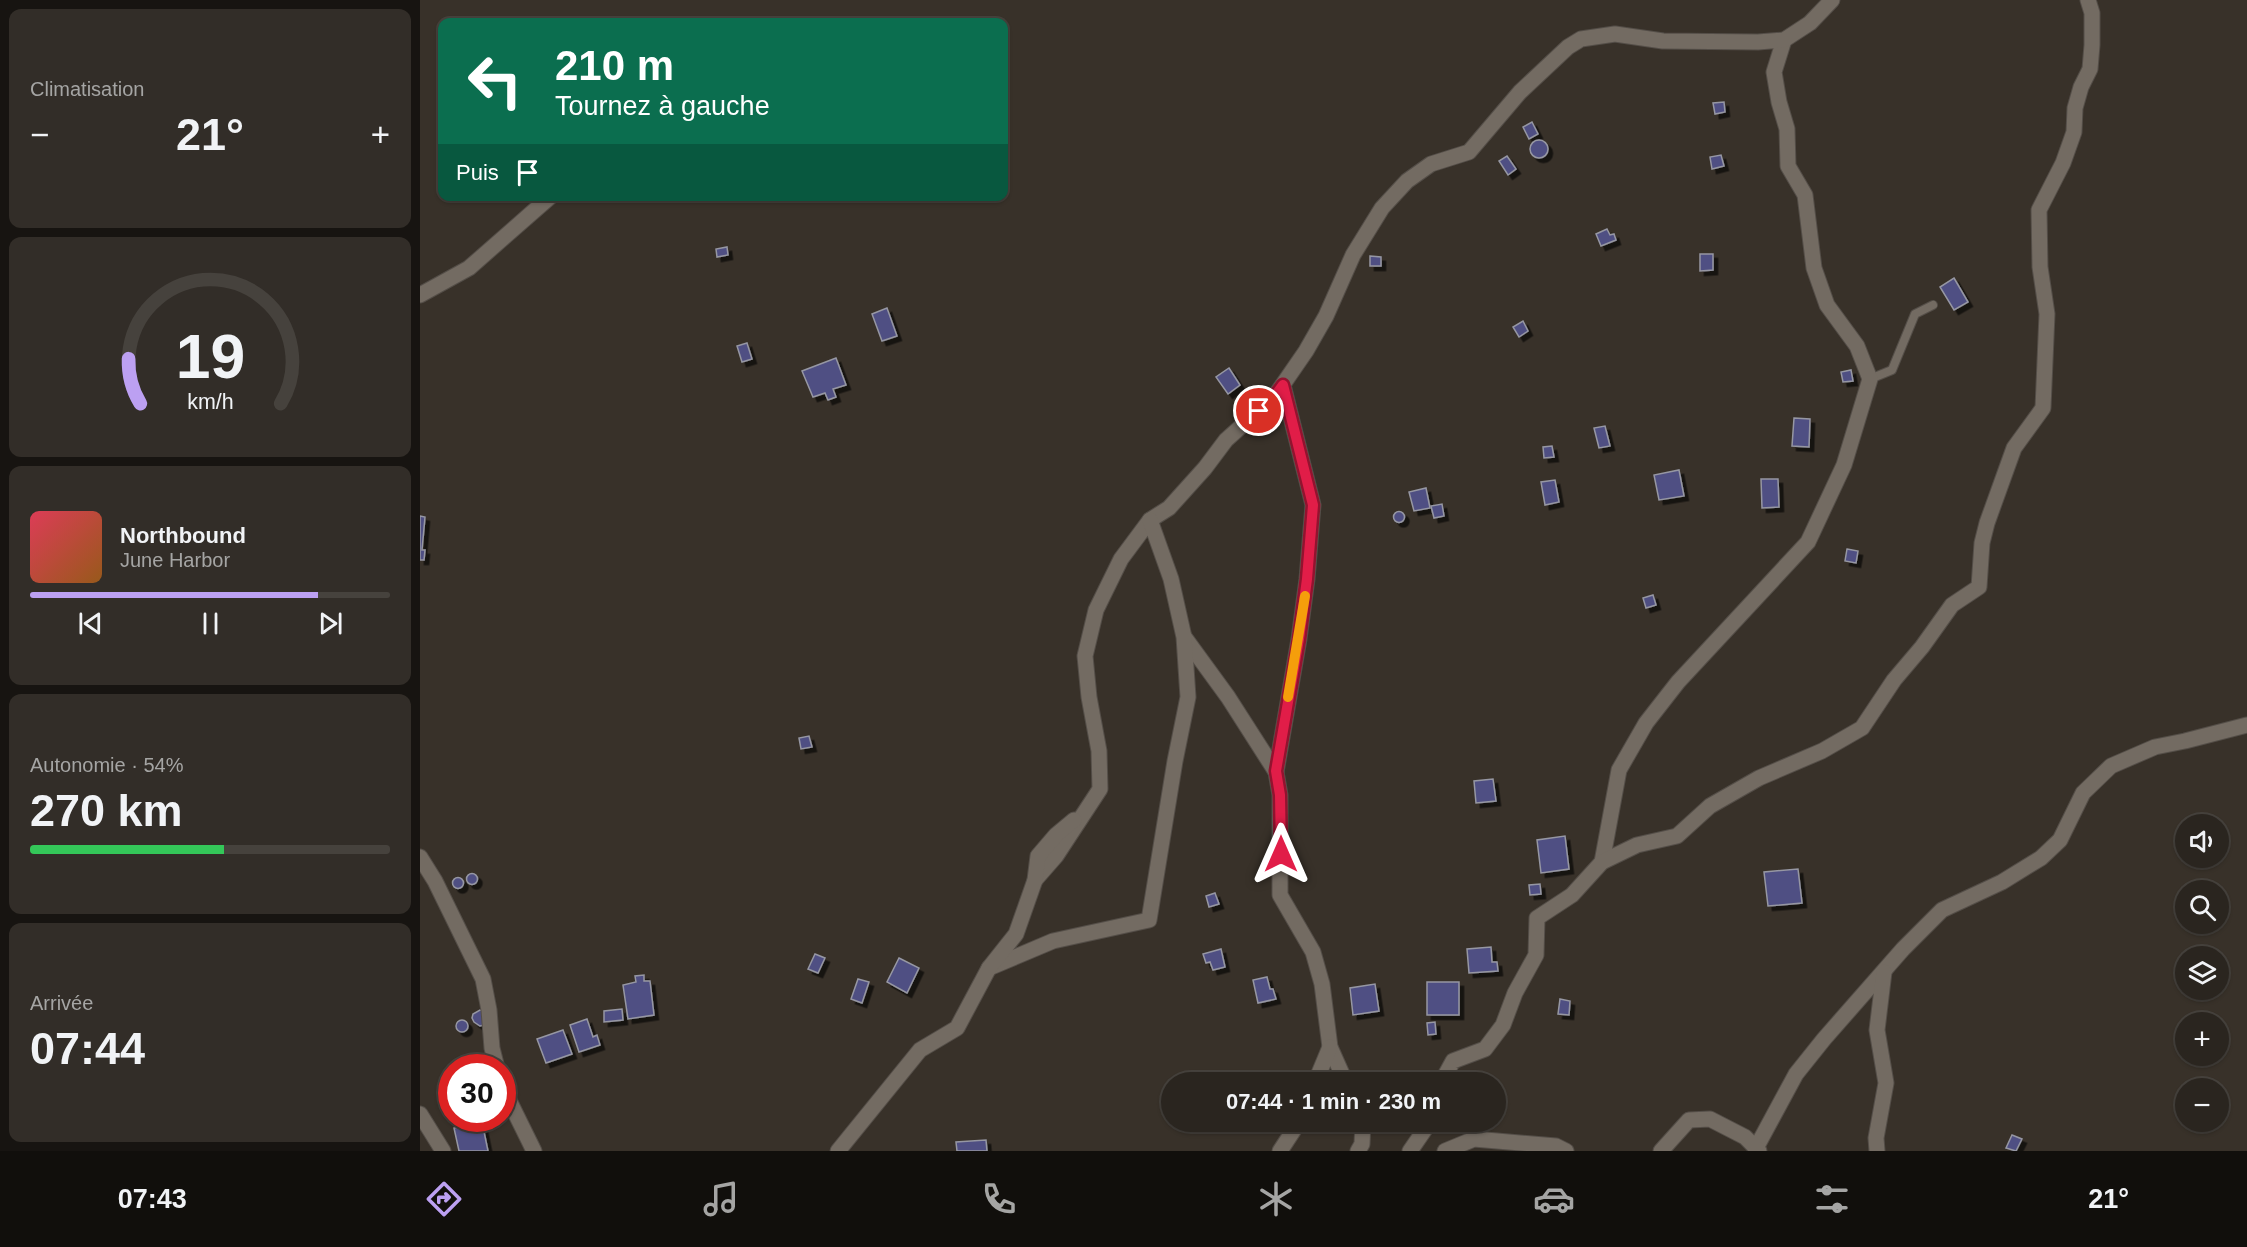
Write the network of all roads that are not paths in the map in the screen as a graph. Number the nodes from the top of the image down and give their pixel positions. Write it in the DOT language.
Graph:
graph roads {
  1 [pos="1832,0"];
  2 [pos="2088,0"];
  3 [pos="1784,40"];
  4 [pos="545,201"];
  5 [pos="420,295"];
  6 [pos="1933,305"];
  7 [pos="1870,379"];
  8 [pos="1283,385"];
  9 [pos="1150,520"];
  10 [pos="1184,637"];
  11 [pos="2247,725"];
  12 [pos="1276,771"];
  13 [pos="420,857"];
  14 [pos="1602,862"];
  15 [pos="989,968"];
  16 [pos="1884,972"];
  17 [pos="1330,1047"];
  18 [pos="494,1054"];
  19 [pos="1320,1072"];
  20 [pos="1341,1072"];
  21 [pos="1447,1072"];
  22 [pos="420,1114"];
  23 [pos="516,1114"];
  24 [pos="1292,1132"];
  25 [pos="1363,1132"];
  26 [pos="1424,1132"];
  27 [pos="1758,1149"];
  28 [pos="443,1151"];
  29 [pos="534,1151"];
  30 [pos="838,1151"];
  31 [pos="1280,1151"];
  32 [pos="1358,1151"];
  33 [pos="1410,1151"];
  34 [pos="1445,1151"];
  35 [pos="1566,1151"];
  36 [pos="1661,1151"];
  37 [pos="1877,1151"];
  1 -- 3 [label="street"];
  2 -- 14 [label="street"];
  3 -- 7 [label="street"];
  3 -- 8 [label="street"];
  4 -- 5 [label="street"];
  6 -- 7 [label="lane"];
  7 -- 14 [label="street"];
  8 -- 9 [label="street"];
  8 -- 12 [label="street"];
  9 -- 10 [label="street"];
  9 -- 15 [label="street"];
  10 -- 12 [label="street"];
  10 -- 15 [label="street"];
  11 -- 16 [label="street"];
  12 -- 17 [label="street"];
  13 -- 18 [label="street"];
  14 -- 21 [label="street"];
  15 -- 30 [label="street"];
  16 -- 27 [label="street"];
  16 -- 37 [label="street"];
  17 -- 19 [label="street"];
  17 -- 20 [label="street"];
  22 -- 28 [label="street"];
  23 -- 29 [label="street"];
  24 -- 31 [label="street"];
  25 -- 32 [label="street"];
  26 -- 33 [label="street"];
  27 -- 36 [label="street"];
  34 -- 35 [label="street"];
}
